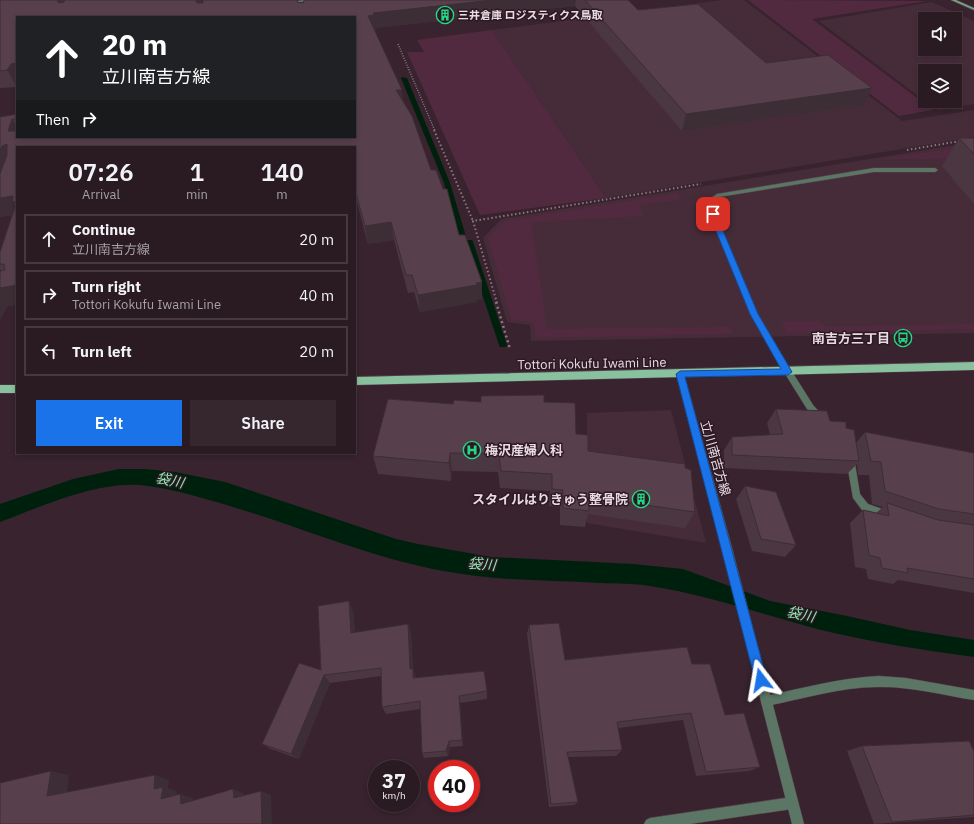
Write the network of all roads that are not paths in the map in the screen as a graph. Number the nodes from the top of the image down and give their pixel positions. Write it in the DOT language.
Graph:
graph roads {
  1 [pos="315,0"];
  2 [pos="954,0"];
  3 [pos="301,2"];
  4 [pos="285,3"];
  5 [pos="302,9"];
  6 [pos="974,9"];
  7 [pos="935,170"];
  8 [pos="974,366"];
  9 [pos="788,372"];
  10 [pos="680,374"];
  11 [pos="356,381"];
  12 [pos="0,389"];
  13 [pos="16,389"];
  14 [pos="826,419"];
  15 [pos="849,451"];
  16 [pos="894,517"];
  17 [pos="974,695"];
  18 [pos="766,701"];
  19 [pos="792,803"];
  20 [pos="650,824"];
  21 [pos="798,824"];
  1 -- 3 [label="street"];
  2 -- 6 [label="main road"];
  3 -- 4 [label="street"];
  3 -- 5 [label="street"];
  7 -- 9 [label="street"];
  8 -- 9 [label="main road, Tottori Kokufu Iwami Line"];
  9 -- 10 [label="main road, Tottori Kokufu Iwami Line"];
  9 -- 14 [label="street"];
  10 -- 11 [label="main road, Tottori Kokufu Iwami Line"];
  10 -- 18 [label="street, 立川南吉方線"];
  12 -- 13 [label="main road"];
  15 -- 16 [label="street"];
  17 -- 18 [label="street"];
  18 -- 19 [label="street"];
  19 -- 20 [label="street"];
  19 -- 21 [label="street"];
}
